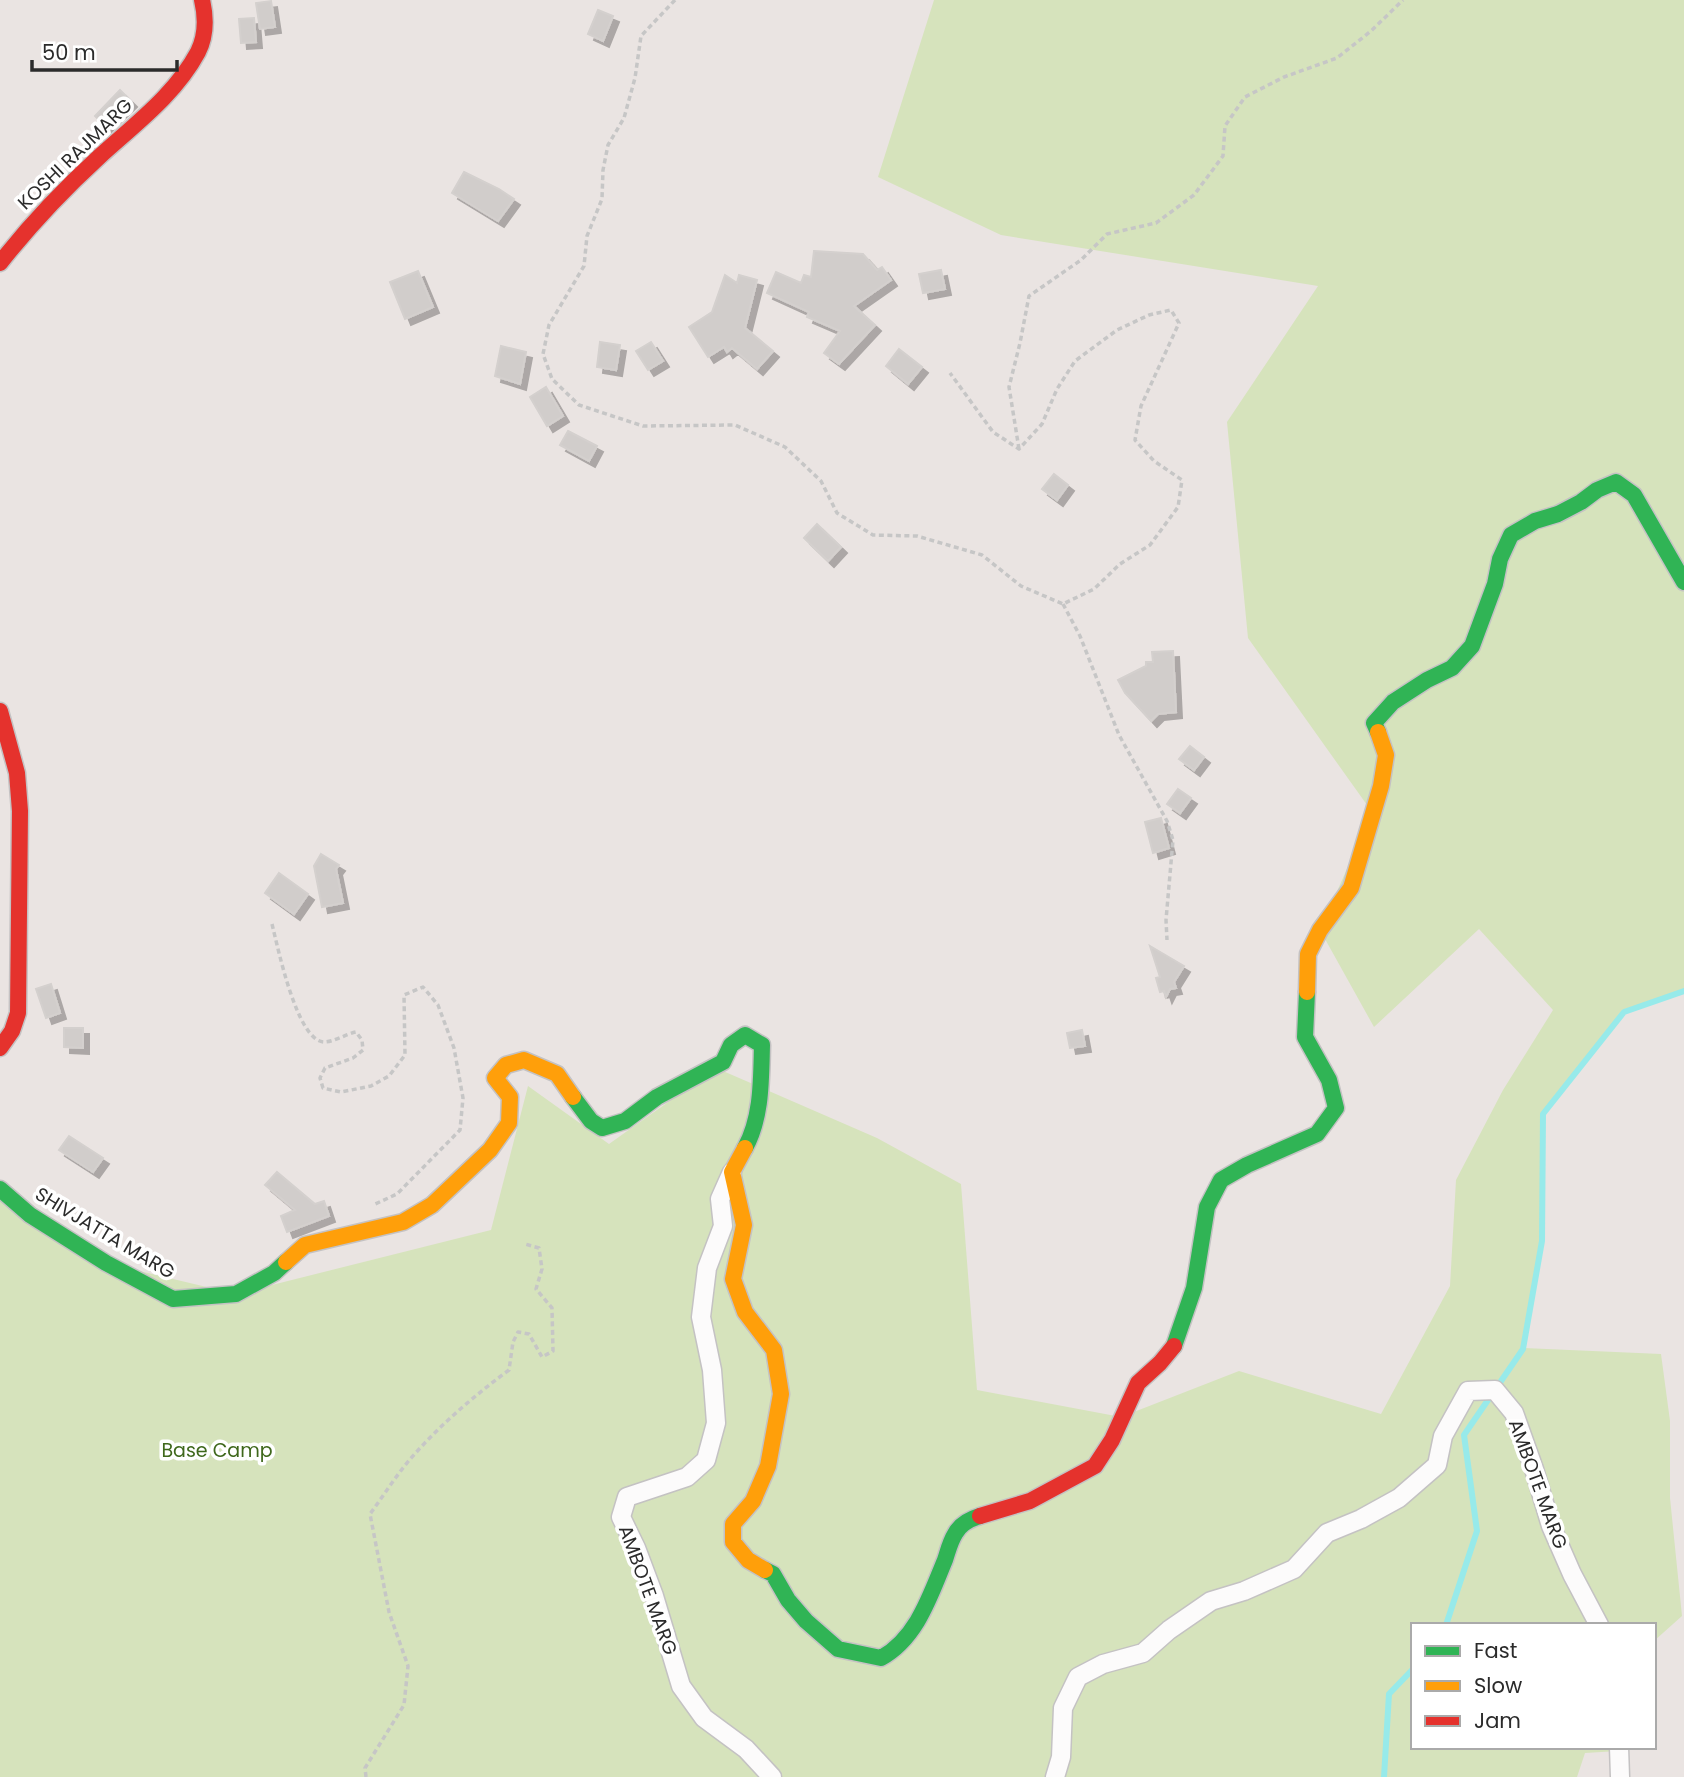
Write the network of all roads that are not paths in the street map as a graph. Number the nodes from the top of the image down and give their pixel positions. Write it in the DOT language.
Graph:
graph roads {
  1 [pos="202,0"];
  2 [pos="0,263"];
  3 [pos="1684,582"];
  4 [pos="0,711"];
  5 [pos="0,1048"];
  6 [pos="732,1172"];
  7 [pos="0,1189"];
  8 [pos="1598,1623"];
  9 [pos="1619,1749"];
  10 [pos="772,1777"];
  11 [pos="1055,1777"];
  12 [pos="1619,1777"];
  1 -- 2 [label="street, KOSHI RAJMARG"];
  3 -- 6 [label="street"];
  4 -- 5 [label="street"];
  6 -- 7 [label="street, SHIVJATTA MARG"];
  6 -- 10 [label="street, AMBOTE MARG"];
  8 -- 11 [label="street, AMBOTE MARG"];
  9 -- 12 [label="street"];
}
